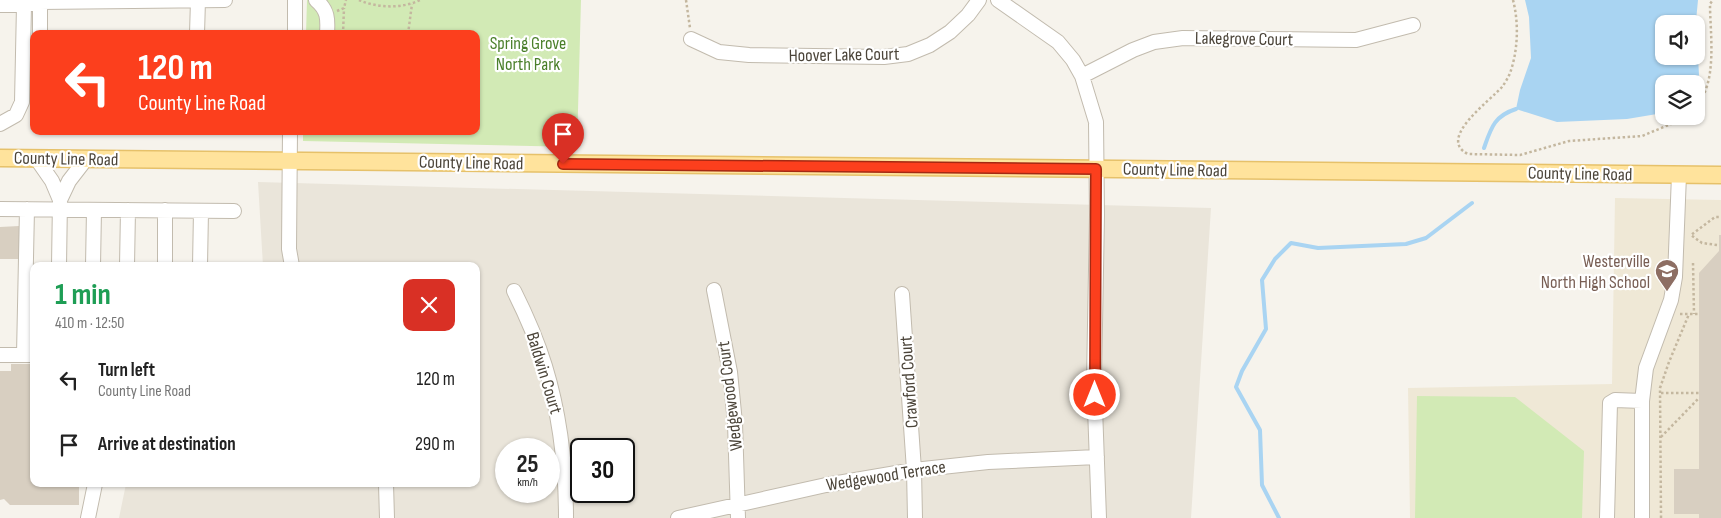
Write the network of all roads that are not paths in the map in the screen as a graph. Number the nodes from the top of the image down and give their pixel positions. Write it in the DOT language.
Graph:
graph roads {
  1 [pos="198,0"];
  2 [pos="225,0"];
  3 [pos="295,0"];
  4 [pos="316,0"];
  5 [pos="979,0"];
  6 [pos="998,0"];
  7 [pos="40,2"];
  8 [pos="0,5"];
  9 [pos="24,5"];
  10 [pos="1413,25"];
  11 [pos="40,30"];
  12 [pos="198,30"];
  13 [pos="295,30"];
  14 [pos="327,30"];
  15 [pos="691,39"];
  16 [pos="1082,76"];
  17 [pos="0,124"];
  18 [pos="290,135"];
  19 [pos="0,158"];
  20 [pos="36,158"];
  21 [pos="86,159"];
  22 [pos="290,160"];
  23 [pos="1096,169"];
  24 [pos="1678,175"];
  25 [pos="1721,175"];
  26 [pos="59,205"];
  27 [pos="0,209"];
  28 [pos="27,209"];
  29 [pos="94,210"];
  30 [pos="128,210"];
  31 [pos="165,210"];
  32 [pos="201,211"];
  33 [pos="234,211"];
  34 [pos="59,262"];
  35 [pos="93,262"];
  36 [pos="127,262"];
  37 [pos="165,262"];
  38 [pos="200,262"];
  39 [pos="291,262"];
  40 [pos="714,290"];
  41 [pos="514,291"];
  42 [pos="902,294"];
  43 [pos="0,354"];
  44 [pos="29,355"];
  45 [pos="1642,401"];
  46 [pos="1097,458"];
  47 [pos="914,470"];
  48 [pos="93,487"];
  49 [pos="386,487"];
  50 [pos="738,504"];
  51 [pos="88,518"];
  52 [pos="387,518"];
  53 [pos="566,518"];
  54 [pos="678,518"];
  55 [pos="738,518"];
  56 [pos="915,518"];
  57 [pos="1099,518"];
  58 [pos="1607,518"];
  59 [pos="1642,518"];
  1 -- 2 [label="street"];
  1 -- 7 [label="street"];
  1 -- 12 [label="street"];
  3 -- 13 [label="street"];
  4 -- 14 [label="street"];
  5 -- 15 [label="street, Hoover Lake Court"];
  6 -- 16 [label="street"];
  7 -- 9 [label="street"];
  7 -- 11 [label="street"];
  8 -- 9 [label="street"];
  9 -- 17 [label="street"];
  10 -- 16 [label="street, Lakegrove Court"];
  16 -- 23 [label="street"];
  18 -- 22 [label="street"];
  19 -- 20 [label="main road, County Line Road"];
  20 -- 21 [label="main road, County Line Road"];
  20 -- 26 [label="street"];
  21 -- 22 [label="main road, County Line Road"];
  21 -- 26 [label="street"];
  22 -- 23 [label="main road, County Line Road"];
  22 -- 39 [label="street"];
  23 -- 24 [label="main road, County Line Road"];
  23 -- 46 [label="street"];
  24 -- 25 [label="main road, County Line Road"];
  24 -- 45 [label="street"];
  26 -- 28 [label="street"];
  26 -- 29 [label="street"];
  26 -- 34 [label="street"];
  27 -- 28 [label="street"];
  28 -- 44 [label="street"];
  29 -- 30 [label="street"];
  29 -- 35 [label="street"];
  30 -- 31 [label="street"];
  30 -- 36 [label="street"];
  31 -- 32 [label="street"];
  31 -- 37 [label="street"];
  32 -- 33 [label="street"];
  32 -- 38 [label="street"];
  40 -- 50 [label="street, Wedgewood Court"];
  41 -- 53 [label="street, Baldwin Court"];
  42 -- 47 [label="street, Crawford Court"];
  43 -- 44 [label="street"];
  45 -- 58 [label="street"];
  45 -- 59 [label="street"];
  46 -- 47 [label="street, Wedgewood Terrace"];
  46 -- 57 [label="street"];
  47 -- 50 [label="street, Wedgewood Terrace"];
  47 -- 56 [label="street, Crawford Court"];
  48 -- 51 [label="street"];
  49 -- 52 [label="street"];
  50 -- 54 [label="street, Wedgewood Terrace"];
  50 -- 55 [label="street, Wedgewood Court"];
}
